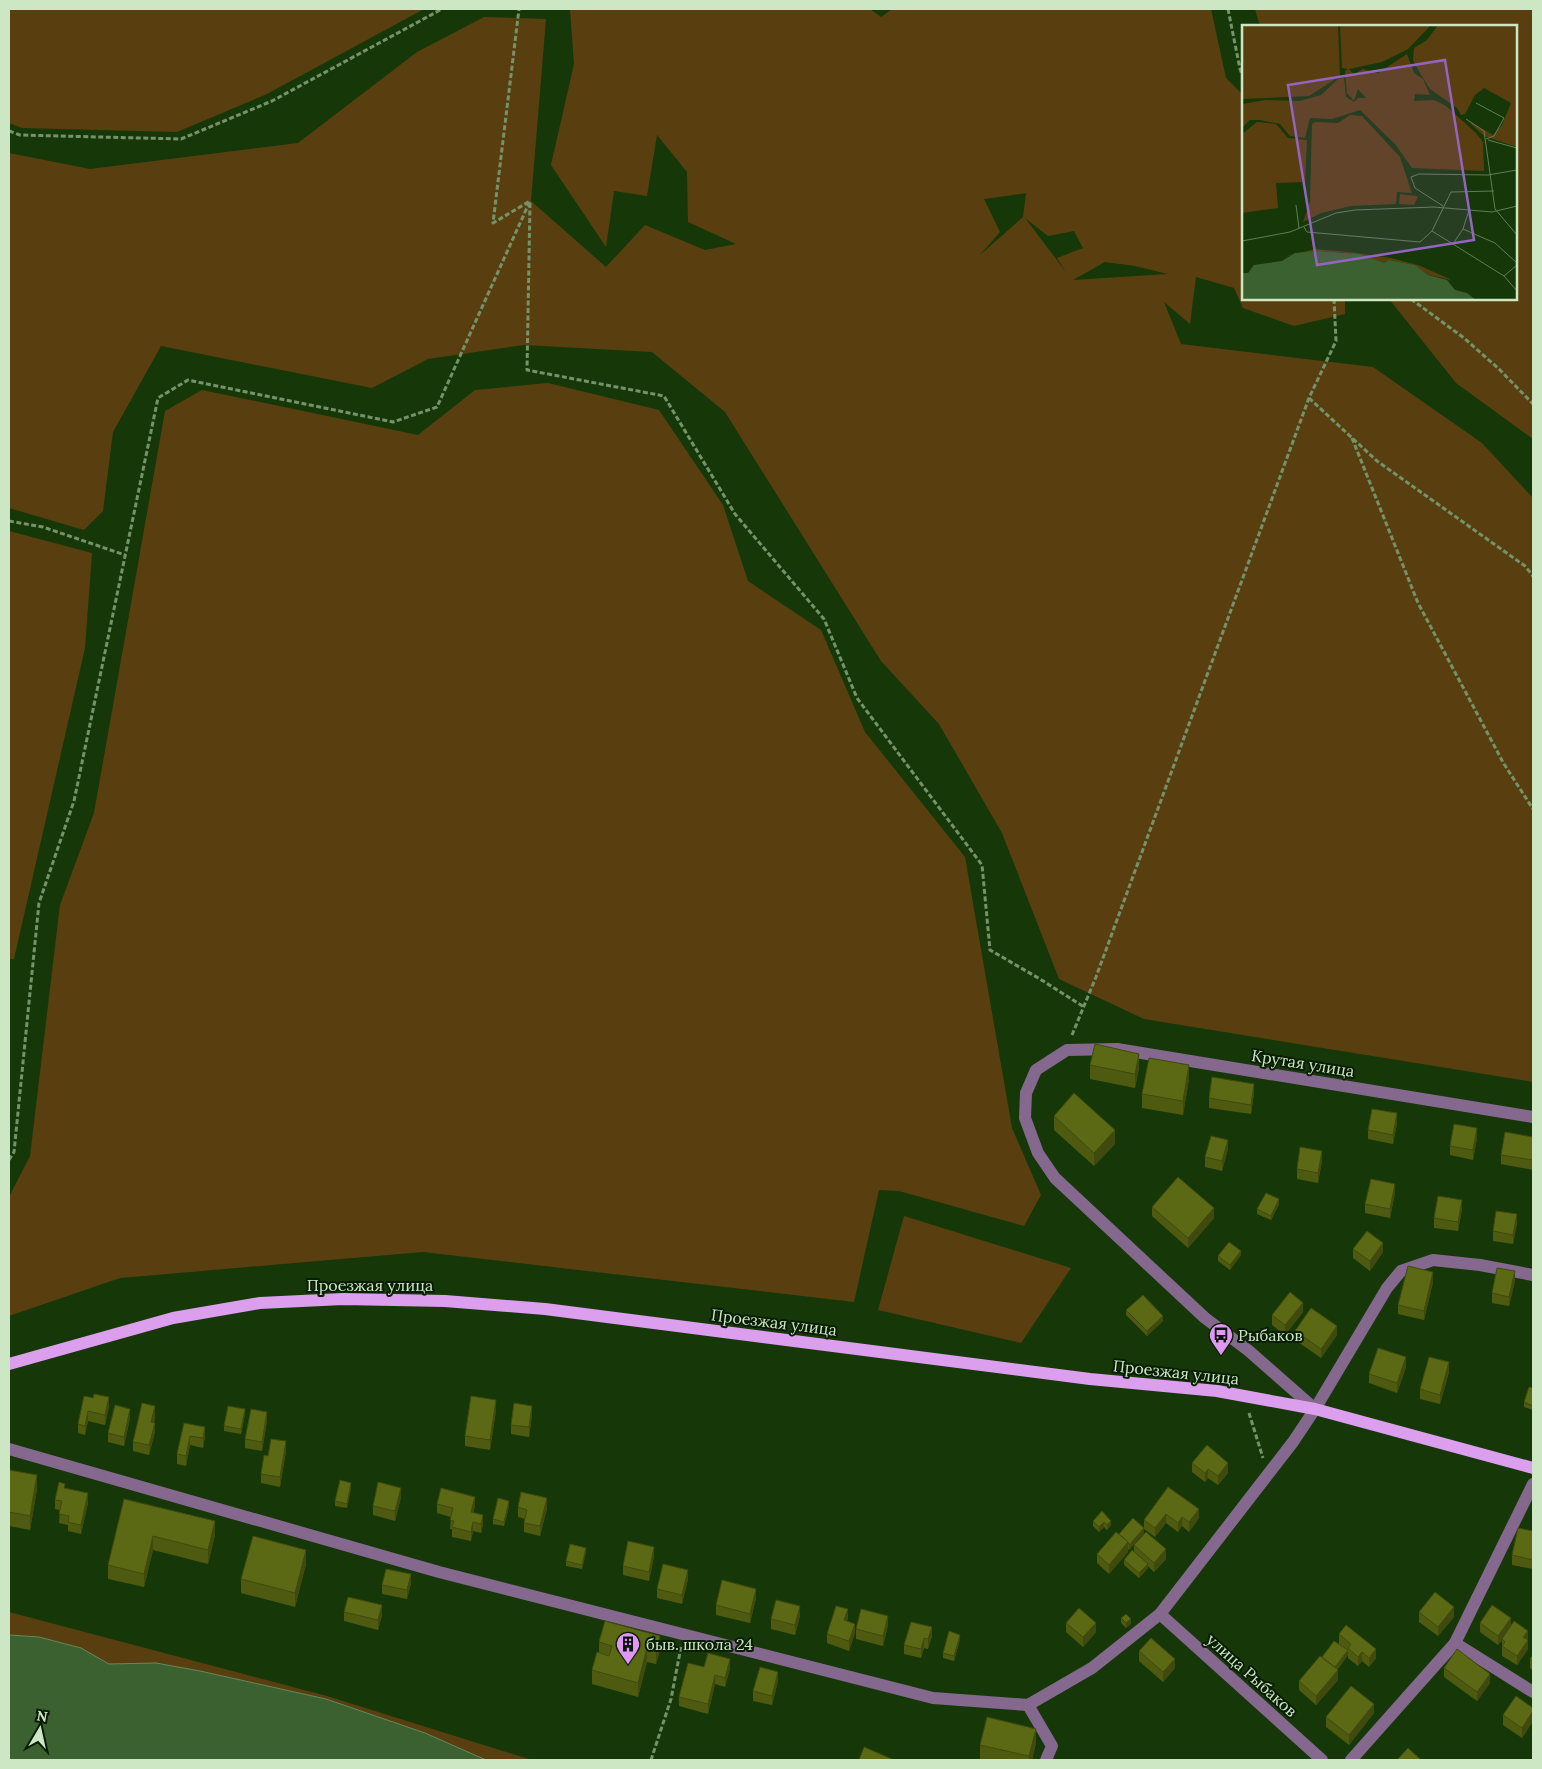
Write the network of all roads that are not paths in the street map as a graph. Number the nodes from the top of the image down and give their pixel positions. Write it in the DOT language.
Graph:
graph roads {
  1 [pos="1533,1117"];
  2 [pos="1533,1275"];
  3 [pos="9,1364"];
  4 [pos="1315,1410"];
  5 [pos="9,1450"];
  6 [pos="1533,1468"];
  7 [pos="1533,1484"];
  8 [pos="1160,1614"];
  9 [pos="1455,1643"];
  10 [pos="1533,1692"];
  11 [pos="1028,1705"];
  12 [pos="1046,1760"];
  13 [pos="1322,1760"];
  14 [pos="1351,1760"];
  1 -- 4 [label="street, Крутая улица"];
  2 -- 4 [label="street"];
  3 -- 4 [label="main road, Проезжая улица"];
  4 -- 6 [label="main road, Проезжая улица"];
  4 -- 8 [label="street"];
  5 -- 11 [label="street"];
  7 -- 9 [label="street"];
  8 -- 11 [label="street"];
  8 -- 13 [label="street, улица Рыбаков"];
  9 -- 10 [label="street"];
  9 -- 14 [label="street"];
  11 -- 12 [label="street"];
}
